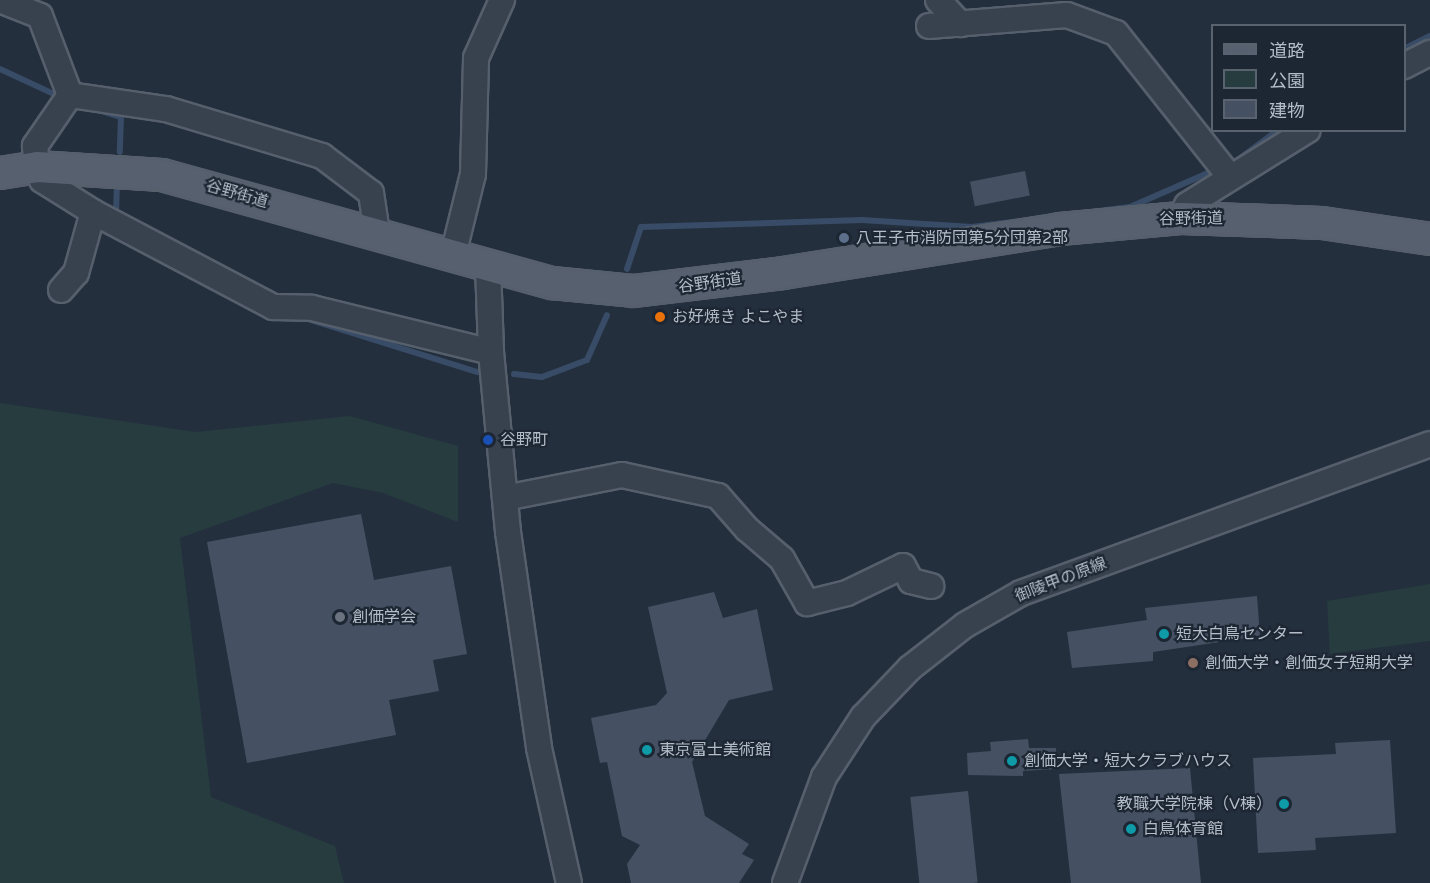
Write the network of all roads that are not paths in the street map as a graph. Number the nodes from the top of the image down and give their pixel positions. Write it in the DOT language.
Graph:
graph roads {
  1 [pos="0,0"];
  2 [pos="502,0"];
  3 [pos="938,0"];
  4 [pos="44,8"];
  5 [pos="960,24"];
  6 [pos="929,26"];
  7 [pos="1430,53"];
  8 [pos="1406,65"];
  9 [pos="70,95"];
  10 [pos="1304,132"];
  11 [pos="37,167"];
  12 [pos="1226,170"];
  13 [pos="0,173"];
  14 [pos="93,212"];
  15 [pos="1182,218"];
  16 [pos="377,233"];
  17 [pos="1430,239"];
  18 [pos="453,255"];
  19 [pos="488,265"];
  20 [pos="61,290"];
  21 [pos="491,351"];
  22 [pos="1430,444"];
  23 [pos="505,498"];
  24 [pos="931,586"];
  25 [pos="569,883"];
  26 [pos="785,883"];
  1 -- 4 [label="street"];
  2 -- 18 [label="street"];
  3 -- 5 [label="street"];
  4 -- 9 [label="street"];
  5 -- 6 [label="street"];
  5 -- 12 [label="street"];
  7 -- 8 [label="street"];
  9 -- 11 [label="street"];
  9 -- 16 [label="street"];
  10 -- 12 [label="street"];
  11 -- 13 [label="main road, 谷野街道"];
  11 -- 14 [label="street"];
  11 -- 16 [label="main road, 谷野街道"];
  12 -- 15 [label="street"];
  14 -- 20 [label="street"];
  14 -- 21 [label="street"];
  15 -- 17 [label="main road, 谷野街道"];
  15 -- 19 [label="main road, 谷野街道"];
  16 -- 18 [label="main road, 谷野街道"];
  18 -- 19 [label="main road, 谷野街道"];
  19 -- 21 [label="street"];
  21 -- 23 [label="street"];
  22 -- 26 [label="street, 御陵甲の原線"];
  23 -- 24 [label="street"];
  23 -- 25 [label="street"];
}
